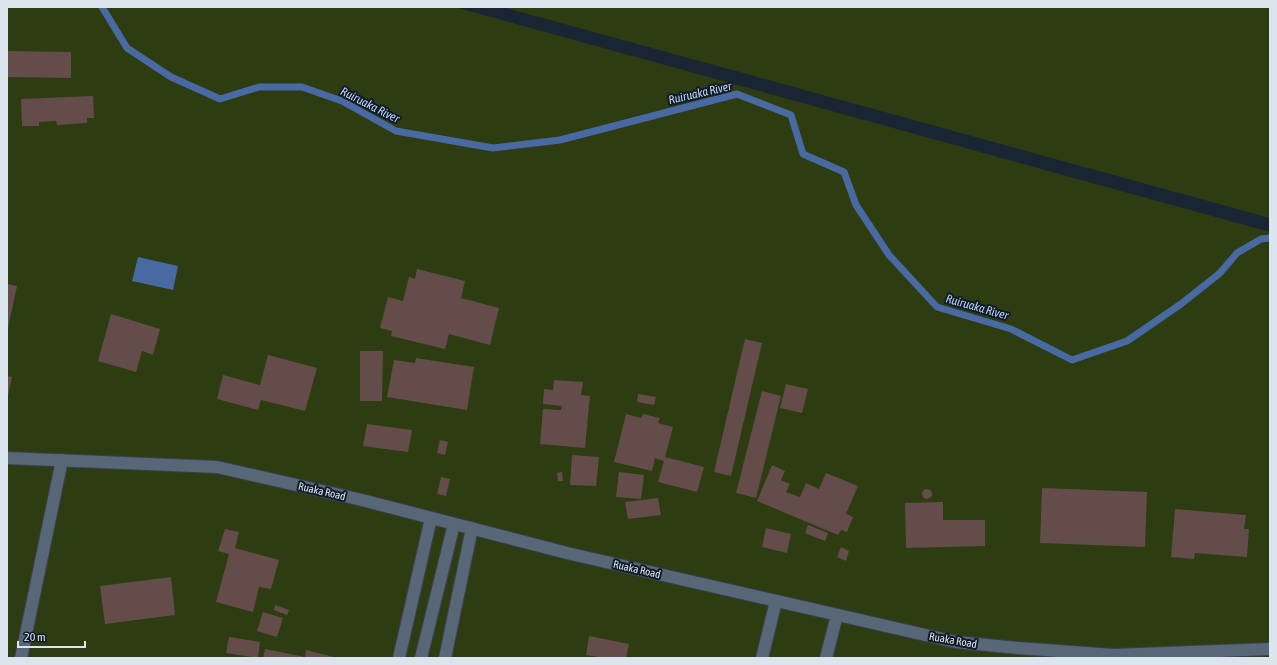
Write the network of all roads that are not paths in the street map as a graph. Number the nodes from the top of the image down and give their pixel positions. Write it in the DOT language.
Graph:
graph roads {
  1 [pos="7,458"];
  2 [pos="62,460"];
  3 [pos="431,518"];
  4 [pos="454,524"];
  5 [pos="472,528"];
  6 [pos="776,601"];
  7 [pos="837,615"];
  8 [pos="1270,649"];
  9 [pos="1113,656"];
  10 [pos="21,658"];
  11 [pos="399,658"];
  12 [pos="421,658"];
  13 [pos="445,658"];
  14 [pos="762,658"];
  15 [pos="826,658"];
  1 -- 2 [label="street, Ruaka Road"];
  2 -- 3 [label="street, Ruaka Road"];
  2 -- 10 [label="street"];
  3 -- 4 [label="street, Ruaka Road"];
  3 -- 11 [label="street"];
  4 -- 5 [label="street, Ruaka Road"];
  4 -- 12 [label="street"];
  5 -- 6 [label="street, Ruaka Road"];
  5 -- 13 [label="street"];
  6 -- 7 [label="street, Ruaka Road"];
  6 -- 14 [label="street"];
  7 -- 9 [label="street, Ruaka Road"];
  7 -- 15 [label="street"];
  8 -- 9 [label="street, Ruaka Road"];
}
